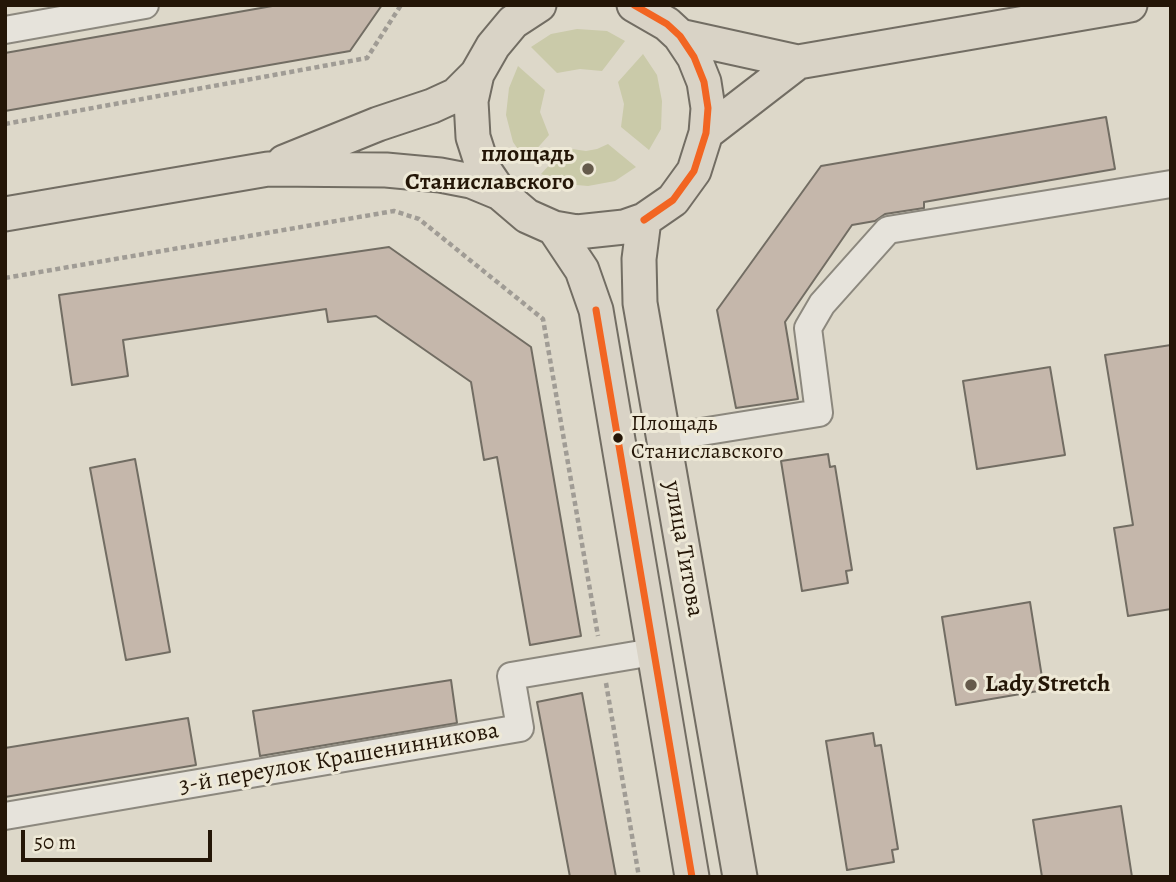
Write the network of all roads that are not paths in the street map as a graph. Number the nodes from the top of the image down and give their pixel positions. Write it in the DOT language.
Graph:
graph roads {
  1 [pos="145,5"];
  2 [pos="634,5"];
  3 [pos="1130,5"];
  4 [pos="524,11"];
  5 [pos="5,30"];
  6 [pos="680,36"];
  7 [pos="798,62"];
  8 [pos="477,74"];
  9 [pos="706,133"];
  10 [pos="268,169"];
  11 [pos="1171,184"];
  12 [pos="500,193"];
  13 [pos="5,214"];
  14 [pos="644,220"];
  15 [pos="554,228"];
  16 [pos="664,438"];
  17 [pos="653,652"];
  18 [pos="5,816"];
  19 [pos="692,877"];
  20 [pos="740,877"];
  1 -- 5 [label="street"];
  2 -- 6 [label="main road"];
  3 -- 7 [label="main road"];
  4 -- 8 [label="main road"];
  6 -- 7 [label="main road"];
  6 -- 9 [label="main road"];
  7 -- 9 [label="main road"];
  8 -- 10 [label="main road"];
  8 -- 12 [label="main road"];
  9 -- 14 [label="main road"];
  10 -- 12 [label="main road"];
  10 -- 13 [label="main road"];
  11 -- 16 [label="street"];
  12 -- 15 [label="main road"];
  14 -- 15 [label="main road"];
  14 -- 16 [label="main road, улица Титова"];
  15 -- 17 [label="main road, улица Титова"];
  16 -- 20 [label="main road, улица Титова"];
  17 -- 18 [label="street, 3-й переулок Крашенинникова"];
  17 -- 19 [label="main road, улица Титова"];
}
